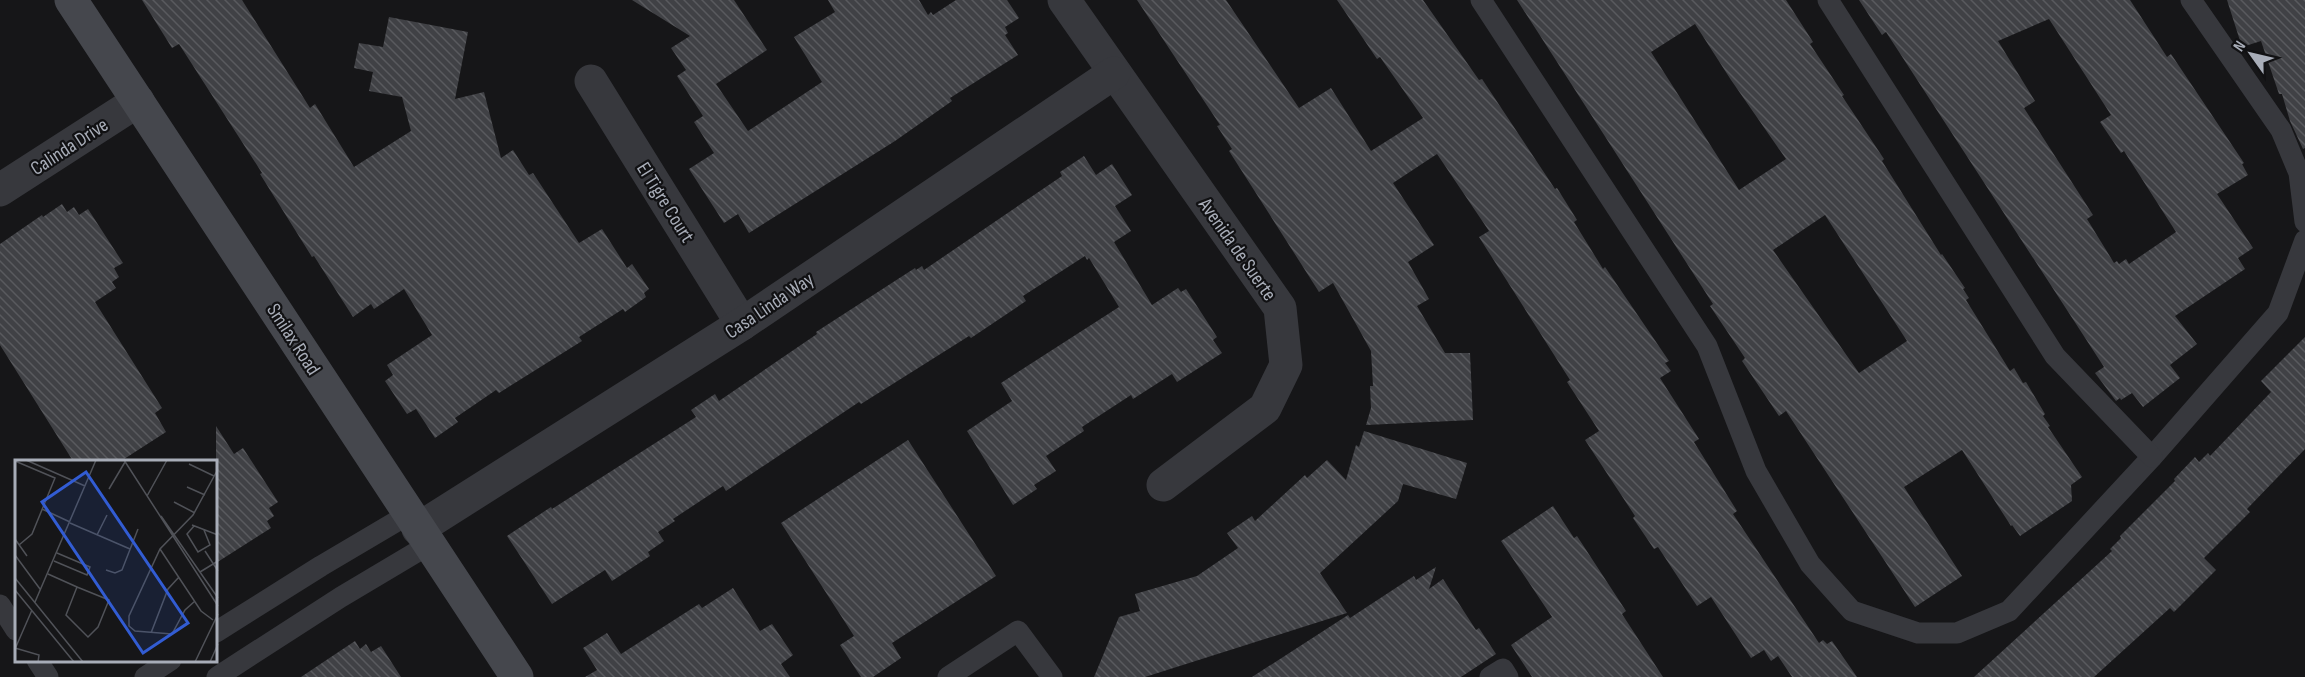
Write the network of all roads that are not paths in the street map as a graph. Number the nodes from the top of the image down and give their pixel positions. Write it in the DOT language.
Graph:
graph roads {
  1 [pos="71,0"];
  2 [pos="1064,0"];
  3 [pos="1481,0"];
  4 [pos="1828,0"];
  5 [pos="2191,0"];
  6 [pos="1114,73"];
  7 [pos="591,81"];
  8 [pos="138,101"];
  9 [pos="0,190"];
  10 [pos="2305,222"];
  11 [pos="2305,240"];
  12 [pos="742,324"];
  13 [pos="2152,457"];
  14 [pos="1163,485"];
  15 [pos="419,529"];
  16 [pos="0,605"];
  17 [pos="15,628"];
  18 [pos="218,631"];
  19 [pos="38,662"];
  20 [pos="168,662"];
  21 [pos="48,677"];
  22 [pos="145,677"];
  23 [pos="217,677"];
  24 [pos="517,677"];
  25 [pos="948,677"];
  26 [pos="1052,677"];
  27 [pos="1490,677"];
  28 [pos="1508,677"];
  1 -- 8 [label="street, Smilax Road"];
  2 -- 6 [label="street, Avenida de Suerte"];
  3 -- 13 [label="lane"];
  4 -- 13 [label="lane"];
  5 -- 10 [label="lane"];
  6 -- 12 [label="street, Casa Linda Way"];
  6 -- 14 [label="street, Avenida de Suerte"];
  7 -- 12 [label="street, El Tigre Court"];
  8 -- 9 [label="street, Calinda Drive"];
  8 -- 15 [label="street, Smilax Road"];
  11 -- 13 [label="lane"];
  12 -- 15 [label="street, Casa Linda Way"];
  15 -- 18 [label="lane"];
  15 -- 23 [label="lane"];
  15 -- 24 [label="street, Smilax Road"];
  16 -- 17 [label="lane"];
  19 -- 21 [label="lane"];
  20 -- 22 [label="lane"];
  25 -- 26 [label="lane"];
  27 -- 28 [label="lane"];
}
